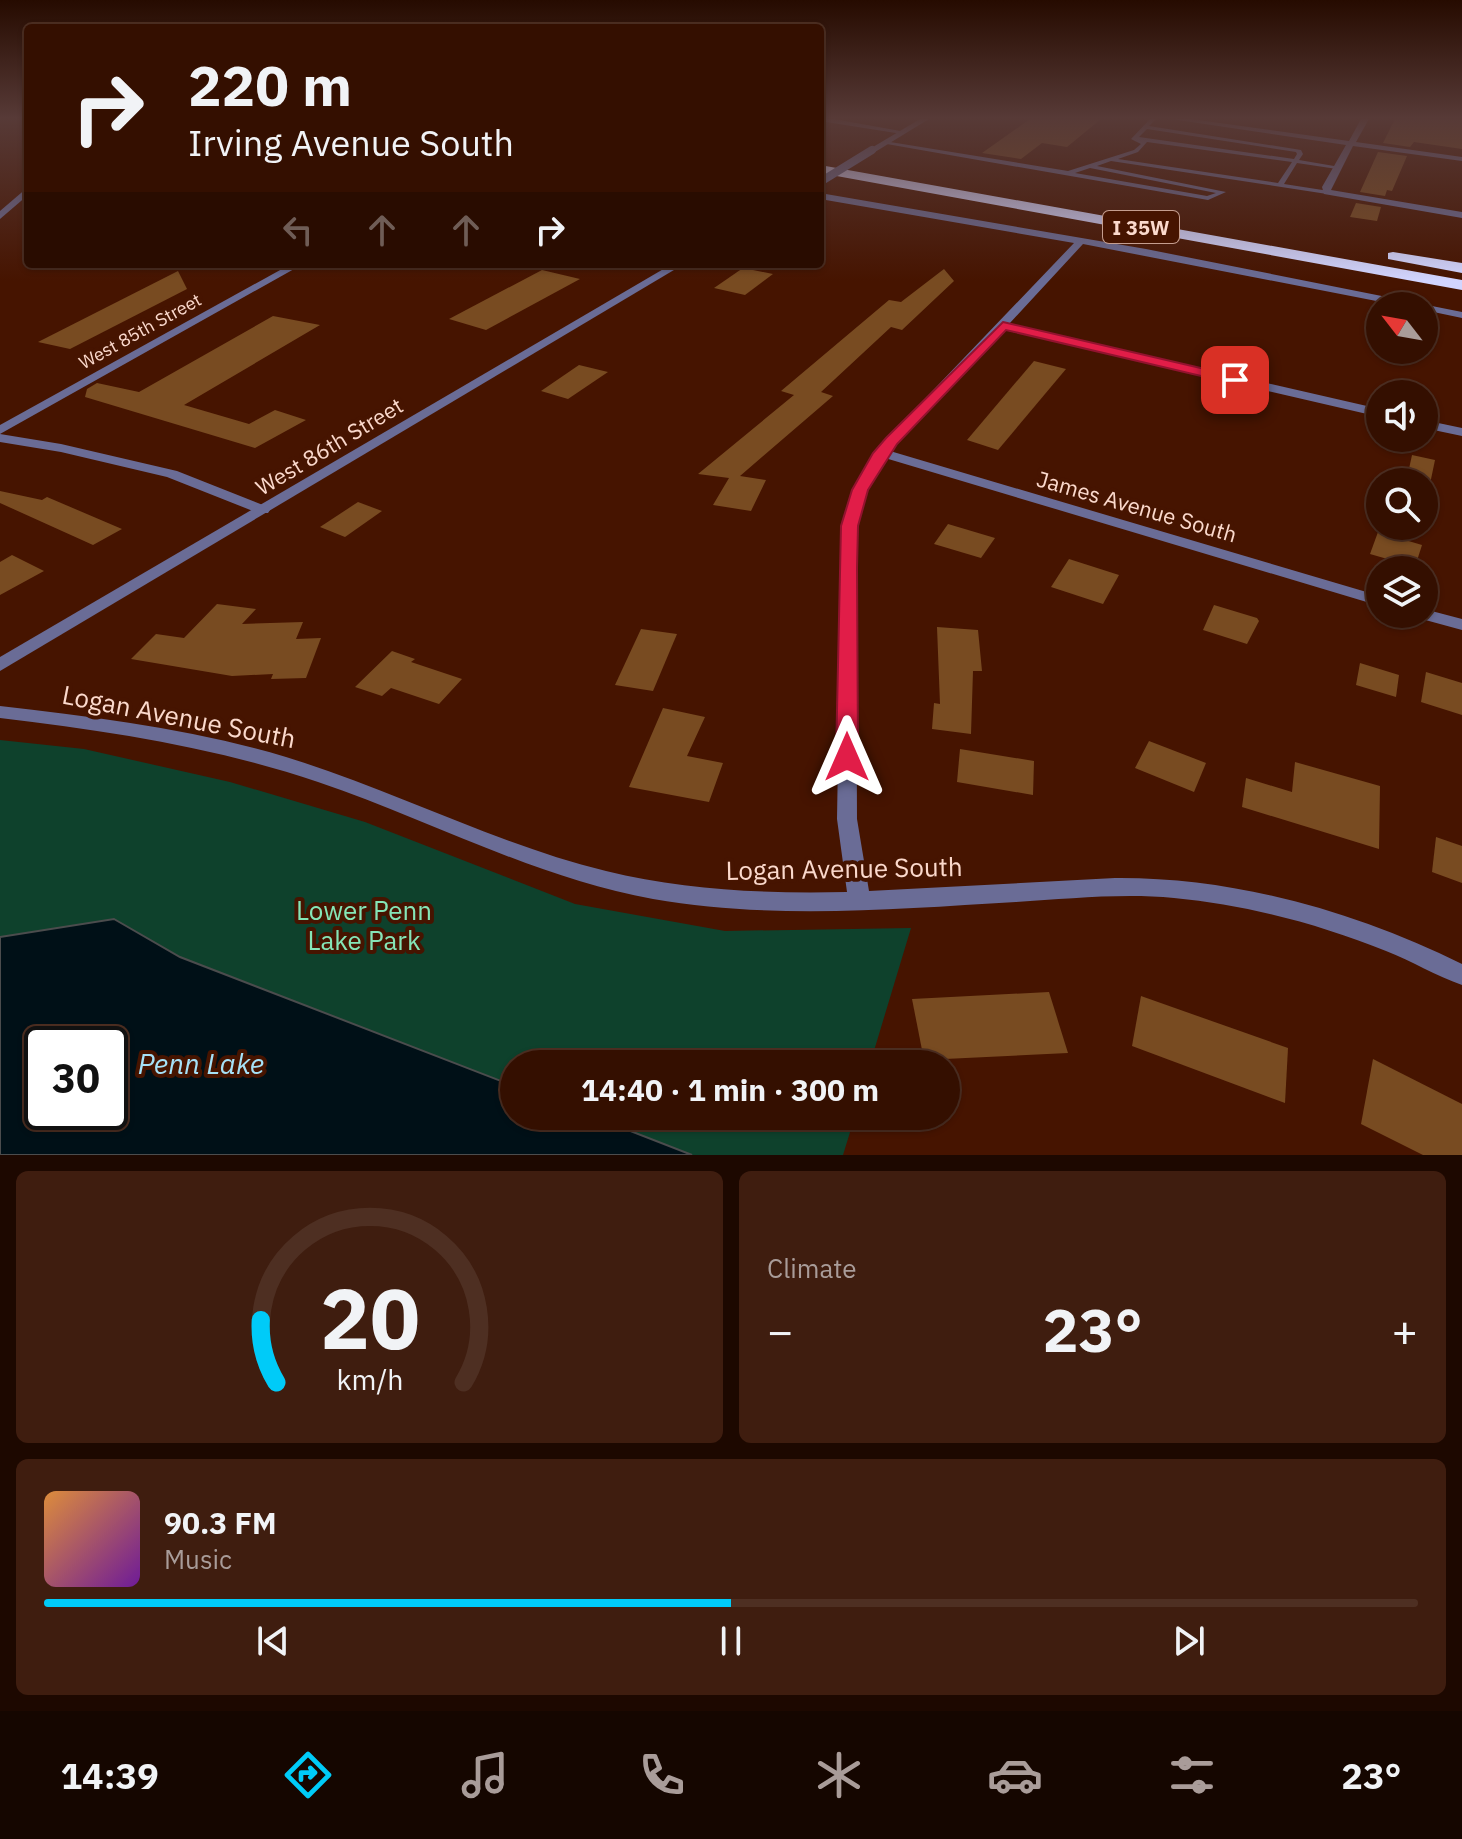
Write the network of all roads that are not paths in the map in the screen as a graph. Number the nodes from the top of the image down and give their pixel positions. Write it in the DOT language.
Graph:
graph roads {
  1 [pos="842,173"];
  2 [pos="1068,173"];
  3 [pos="1125,173"];
  4 [pos="1201,173"];
  5 [pos="1288,173"];
  6 [pos="1334,173"];
  7 [pos="1280,185"];
  8 [pos="1327,192"];
  9 [pos="24,194"];
  10 [pos="824,197"];
  11 [pos="1462,215"];
  12 [pos="0,216"];
  13 [pos="1081,241"];
  14 [pos="1386,254"];
  15 [pos="291,268"];
  16 [pos="672,268"];
  17 [pos="1462,268"];
  18 [pos="1462,285"];
  19 [pos="1366,296"];
  20 [pos="1438,310"];
  21 [pos="1462,315"];
  22 [pos="1003,326"];
  23 [pos="1366,410"];
  24 [pos="1438,427"];
  25 [pos="0,430"];
  26 [pos="1462,432"];
  27 [pos="0,438"];
  28 [pos="881,453"];
  29 [pos="263,510"];
  30 [pos="1366,597"];
  31 [pos="1438,618"];
  32 [pos="1462,625"];
  33 [pos="0,665"];
  34 [pos="0,712"];
  35 [pos="859,901"];
  36 [pos="1462,975"];
  1 -- 18 [label="highway, I 35W"];
  2 -- 3 [label="lane"];
  4 -- 7 [label="lane"];
  5 -- 7 [label="lane"];
  6 -- 8 [label="street"];
  7 -- 8 [label="lane"];
  8 -- 11 [label="street"];
  9 -- 12 [label="street"];
  10 -- 13 [label="street"];
  13 -- 19 [label="street"];
  13 -- 22 [label="street"];
  14 -- 17 [label="highway"];
  15 -- 25 [label="street, West 85th Street"];
  16 -- 29 [label="street, West 86th Street"];
  20 -- 21 [label="street"];
  22 -- 23 [label="street"];
  22 -- 28 [label="street"];
  24 -- 26 [label="street"];
  27 -- 29 [label="street"];
  28 -- 30 [label="street, James Avenue South"];
  28 -- 35 [label="street"];
  29 -- 33 [label="street, West 86th Street"];
  31 -- 32 [label="street"];
  34 -- 35 [label="street, Logan Avenue South"];
  35 -- 36 [label="street, Logan Avenue South"];
}
